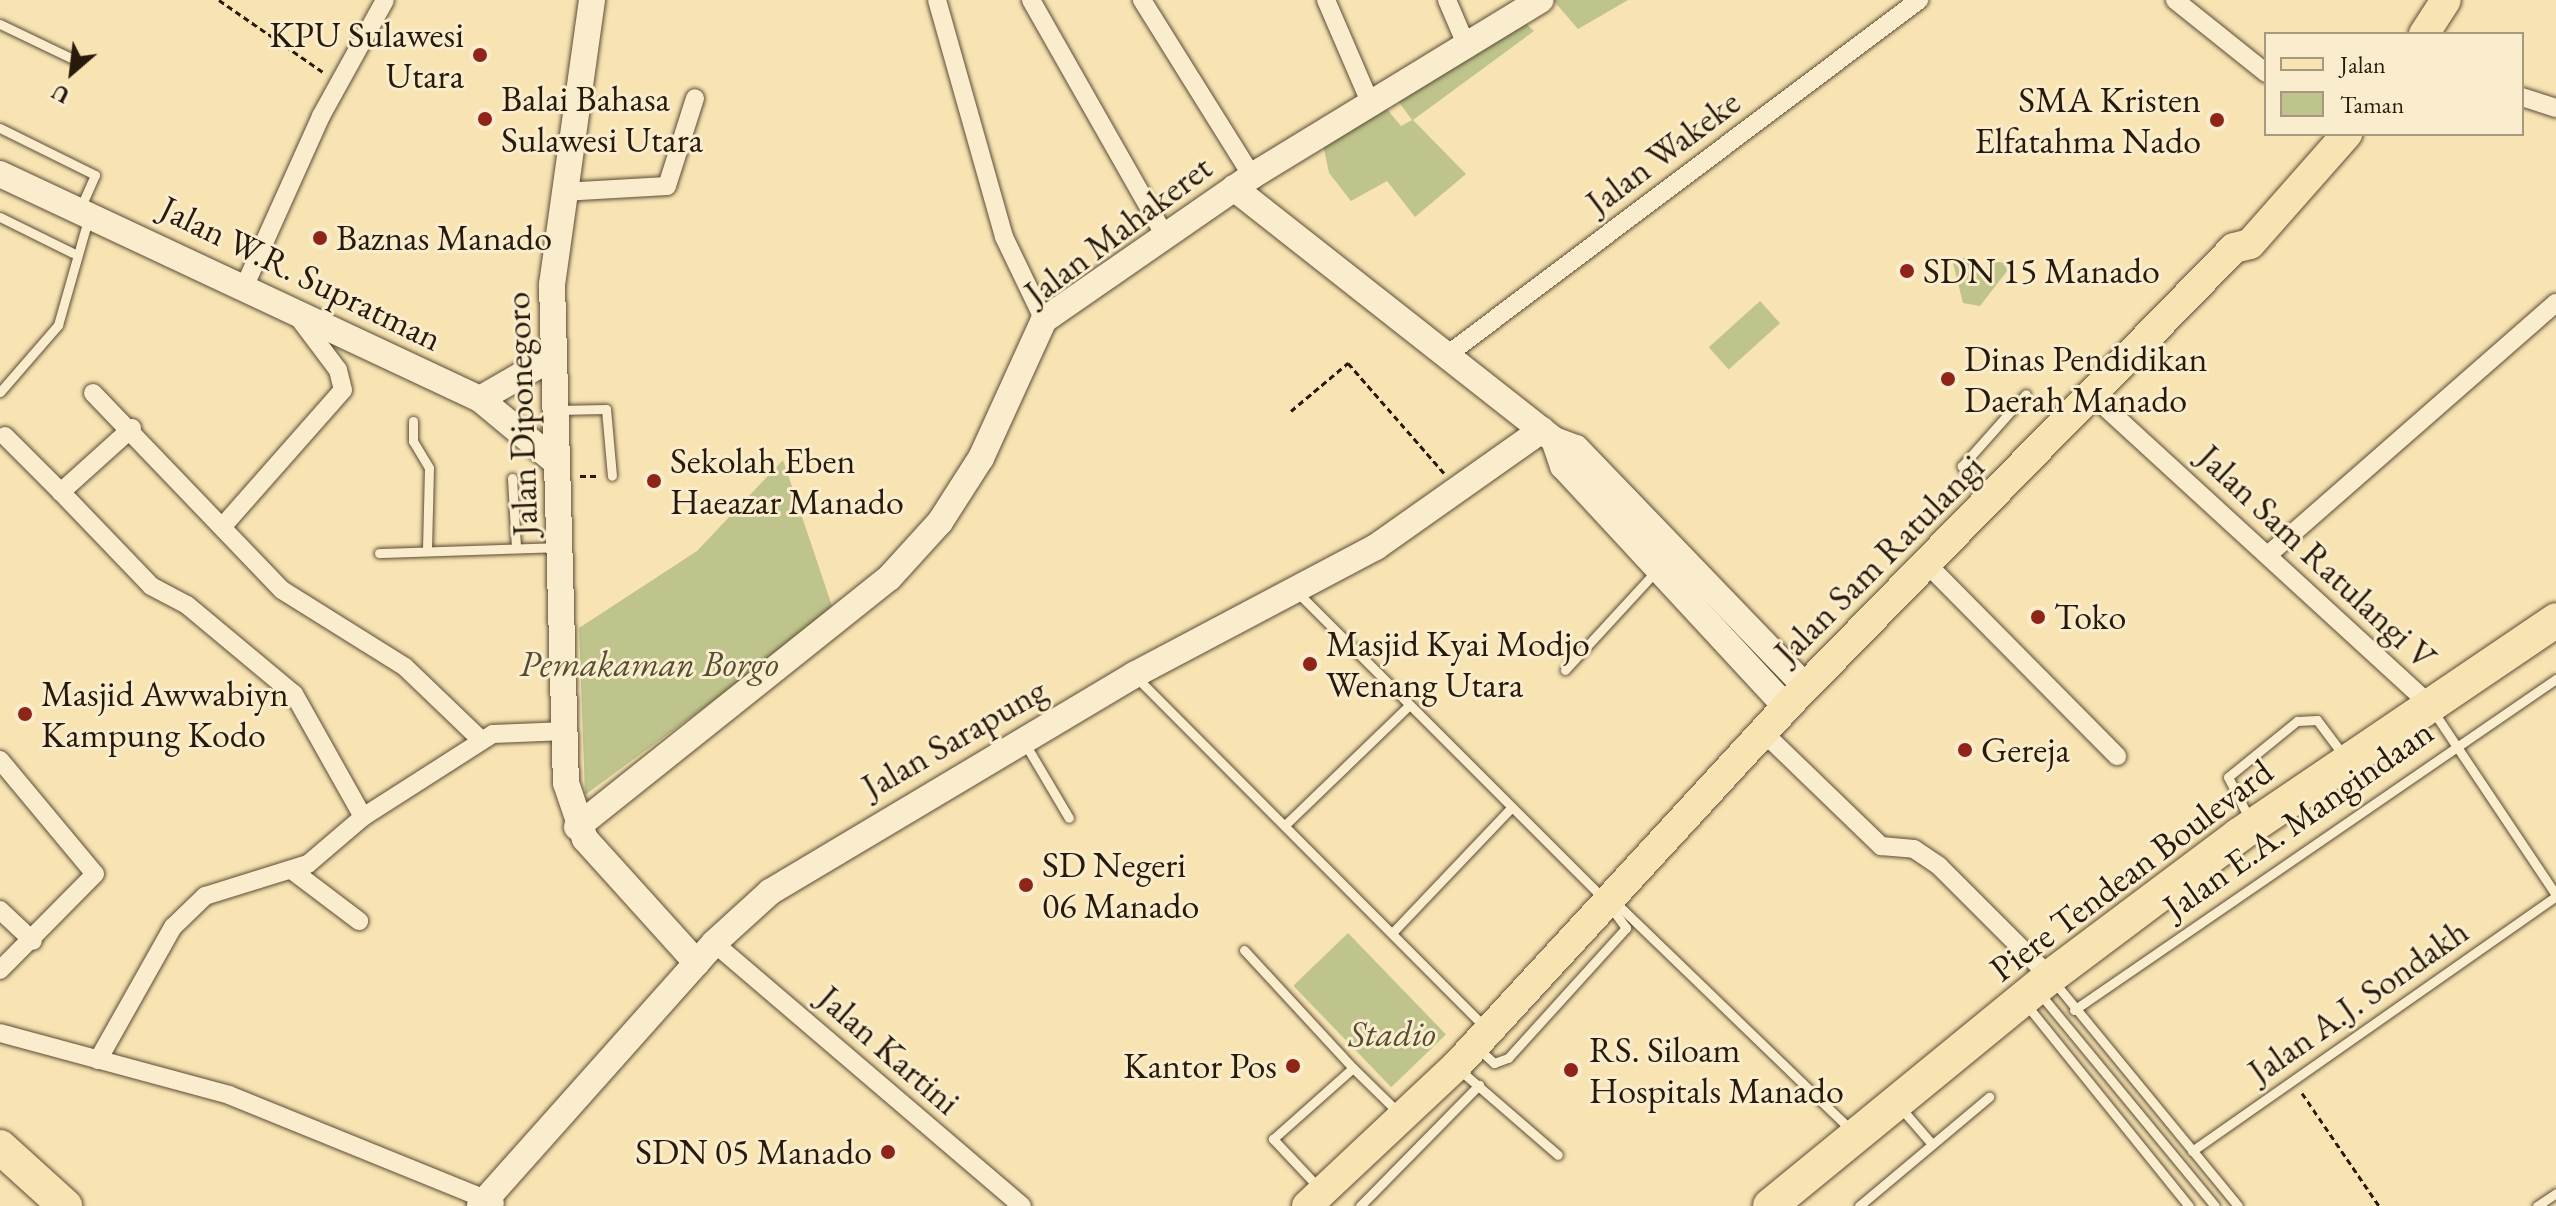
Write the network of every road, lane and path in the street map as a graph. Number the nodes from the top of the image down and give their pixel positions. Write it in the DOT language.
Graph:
graph roads {
  1 [pos="219,0"];
  2 [pos="385,0"];
  3 [pos="592,0"];
  4 [pos="937,0"];
  5 [pos="1031,0"];
  6 [pos="1142,0"];
  7 [pos="1326,0"];
  8 [pos="1447,0"];
  9 [pos="1540,0"];
  10 [pos="1919,0"];
  11 [pos="2175,0"];
  12 [pos="0,24"];
  13 [pos="1468,49"];
  14 [pos="73,59"];
  15 [pos="2264,71"];
  16 [pos="339,84"];
  17 [pos="695,98"];
  18 [pos="2524,98"];
  19 [pos="1372,107"];
  20 [pos="2556,108"];
  21 [pos="0,128"];
  22 [pos="2323,136"];
  23 [pos="2345,136"];
  24 [pos="0,174"];
  25 [pos="1243,182"];
  26 [pos="562,192"];
  27 [pos="85,211"];
  28 [pos="0,217"];
  29 [pos="1165,236"];
  30 [pos="2234,248"];
  31 [pos="73,253"];
  32 [pos="246,283"];
  33 [pos="2556,303"];
  34 [pos="289,305"];
  35 [pos="1044,320"];
  36 [pos="1447,355"];
  37 [pos="553,357"];
  38 [pos="0,392"];
  39 [pos="93,393"];
  40 [pos="2026,394"];
  41 [pos="2093,396"];
  42 [pos="480,399"];
  43 [pos="555,410"];
  44 [pos="1291,411"];
  45 [pos="413,421"];
  46 [pos="132,428"];
  47 [pos="1548,435"];
  48 [pos="5,436"];
  49 [pos="557,469"];
  50 [pos="612,476"];
  51 [pos="512,478"];
  52 [pos="1460,491"];
  53 [pos="61,492"];
  54 [pos="1992,500"];
  55 [pos="223,526"];
  56 [pos="561,547"];
  57 [pos="516,548"];
  58 [pos="427,550"];
  59 [pos="379,553"];
  60 [pos="2269,554"];
  61 [pos="1928,565"];
  62 [pos="1658,569"];
  63 [pos="1292,588"];
  64 [pos="2556,620"];
  65 [pos="1565,670"];
  66 [pos="1774,674"];
  67 [pos="1134,675"];
  68 [pos="2556,679"];
  69 [pos="1796,697"];
  70 [pos="2426,701"];
  71 [pos="1407,707"];
  72 [pos="566,731"];
  73 [pos="481,740"];
  74 [pos="1022,740"];
  75 [pos="1755,743"];
  76 [pos="2454,745"];
  77 [pos="2117,756"];
  78 [pos="0,760"];
  79 [pos="2346,760"];
  80 [pos="1511,808"];
  81 [pos="363,817"];
  82 [pos="1069,818"];
  83 [pos="1285,825"];
  84 [pos="577,827"];
  85 [pos="2254,827"];
  86 [pos="293,871"];
  87 [pos="2556,896"];
  88 [pos="1612,905"];
  89 [pos="0,910"];
  90 [pos="359,921"];
  91 [pos="1392,933"];
  92 [pos="33,941"];
  93 [pos="1244,950"];
  94 [pos="706,953"];
  95 [pos="0,970"];
  96 [pos="2037,989"];
  97 [pos="2074,1010"];
  98 [pos="0,1033"];
  99 [pos="1477,1057"];
  100 [pos="98,1060"];
  101 [pos="1353,1068"];
  102 [pos="2293,1080"];
  103 [pos="1989,1097"];
  104 [pos="1896,1103"];
  105 [pos="1402,1117"];
  106 [pos="1857,1135"];
  107 [pos="1931,1143"];
  108 [pos="0,1147"];
  109 [pos="2192,1151"];
  110 [pos="1558,1155"];
  111 [pos="2555,1196"];
  112 [pos="1317,1201"];
  113 [pos="489,1203"];
  114 [pos="65,1206"];
  115 [pos="1022,1206"];
  116 [pos="1360,1206"];
  117 [pos="1770,1206"];
  118 [pos="1859,1206"];
  119 [pos="2189,1206"];
  120 [pos="2215,1206"];
  121 [pos="2238,1206"];
  122 [pos="2379,1206"];
  123 [pos="2537,1206"];
  1 -- 16 [label="path"];
  2 -- 16 [label="street"];
  3 -- 26 [label="street, Jalan Diponegoro"];
  4 -- 35 [label="street"];
  5 -- 29 [label="street"];
  6 -- 25 [label="street"];
  7 -- 19 [label="street"];
  8 -- 13 [label="street"];
  9 -- 13 [label="street, Jalan Mahakeret"];
  10 -- 36 [label="street, Jalan Wakeke"];
  11 -- 15 [label="street"];
  12 -- 14 [label="lane"];
  13 -- 19 [label="street, Jalan Mahakeret"];
  16 -- 32 [label="street"];
  17 -- 26 [label="street"];
  18 -- 20 [label="street"];
  19 -- 25 [label="street, Jalan Mahakeret"];
  21 -- 27 [label="lane"];
  22 -- 30 [label="main road"];
  23 -- 30 [label="main road"];
  24 -- 27 [label="street, Jalan W.R. Supratman"];
  25 -- 29 [label="street, Jalan Mahakeret"];
  25 -- 36 [label="street"];
  26 -- 37 [label="street, Jalan Diponegoro"];
  27 -- 31 [label="lane"];
  27 -- 32 [label="street, Jalan W.R. Supratman"];
  28 -- 31 [label="lane"];
  29 -- 35 [label="street, Jalan Mahakeret"];
  30 -- 41 [label="main road, Jalan Sam Ratulangi"];
  31 -- 38 [label="lane"];
  32 -- 34 [label="street, Jalan W.R. Supratman"];
  33 -- 60 [label="street"];
  34 -- 42 [label="street, Jalan W.R. Supratman"];
  34 -- 55 [label="street"];
  35 -- 84 [label="street, Jalan Mahakeret"];
  36 -- 47 [label="street"];
  37 -- 42 [label="street"];
  37 -- 43 [label="street, Jalan Diponegoro"];
  39 -- 46 [label="street"];
  40 -- 54 [label="lane"];
  41 -- 54 [label="main road, Jalan Sam Ratulangi"];
  41 -- 60 [label="street, Jalan Sam Ratulangi V"];
  42 -- 49 [label="street, Jalan W.R. Supratman"];
  43 -- 49 [label="street, Jalan Diponegoro"];
  43 -- 50 [label="lane"];
  44 -- 52 [label="path"];
  45 -- 58 [label="lane"];
  46 -- 53 [label="street"];
  46 -- 55 [label="street"];
  47 -- 52 [label="street, Jalan Sarapung"];
  47 -- 62 [label="street"];
  47 -- 66 [label="street"];
  48 -- 53 [label="street"];
  49 -- 50 [label="path"];
  49 -- 56 [label="street, Jalan Diponegoro"];
  51 -- 57 [label="lane"];
  52 -- 63 [label="street, Jalan Sarapung"];
  53 -- 81 [label="street"];
  54 -- 61 [label="main road, Jalan Sam Ratulangi"];
  55 -- 73 [label="street"];
  56 -- 57 [label="lane"];
  56 -- 72 [label="street, Jalan Diponegoro"];
  57 -- 58 [label="lane"];
  58 -- 59 [label="lane"];
  60 -- 70 [label="street, Jalan Sam Ratulangi V"];
  61 -- 69 [label="main road, Jalan Sam Ratulangi"];
  61 -- 77 [label="street"];
  62 -- 65 [label="lane"];
  62 -- 66 [label="street"];
  63 -- 67 [label="street, Jalan Sarapung"];
  63 -- 71 [label="lane"];
  64 -- 70 [label="highway, Piere Tendean Boulevard"];
  66 -- 69 [label="street"];
  67 -- 74 [label="street, Jalan Sarapung"];
  67 -- 83 [label="lane"];
  68 -- 76 [label="lane, Jalan E.A. Mangindaan"];
  69 -- 75 [label="main road, Jalan Sam Ratulangi"];
  70 -- 76 [label="lane"];
  70 -- 79 [label="highway, Piere Tendean Boulevard"];
  71 -- 80 [label="lane"];
  71 -- 83 [label="lane"];
  72 -- 73 [label="street"];
  72 -- 84 [label="street, Jalan Diponegoro"];
  73 -- 81 [label="street"];
  74 -- 82 [label="lane"];
  74 -- 94 [label="street, Jalan Sarapung"];
  75 -- 88 [label="main road, Jalan Sam Ratulangi"];
  75 -- 96 [label="street"];
  76 -- 87 [label="lane"];
  76 -- 97 [label="lane, Jalan E.A. Mangindaan"];
  78 -- 92 [label="street"];
  79 -- 85 [label="highway, Piere Tendean Boulevard"];
  79 -- 85 [label="lane"];
  80 -- 88 [label="lane"];
  80 -- 91 [label="lane"];
  81 -- 86 [label="street"];
  83 -- 91 [label="lane"];
  84 -- 94 [label="street"];
  85 -- 96 [label="highway, Piere Tendean Boulevard"];
  86 -- 90 [label="street"];
  86 -- 100 [label="street"];
  87 -- 102 [label="lane, Jalan A.J. Sondakh"];
  88 -- 99 [label="main road, Jalan Sam Ratulangi"];
  88 -- 106 [label="lane"];
  89 -- 92 [label="street"];
  91 -- 99 [label="lane"];
  92 -- 95 [label="street"];
  93 -- 101 [label="lane"];
  94 -- 113 [label="street, Jalan Sarapung"];
  94 -- 115 [label="street, Jalan Kartini"];
  96 -- 97 [label="lane"];
  96 -- 104 [label="highway, Piere Tendean Boulevard"];
  96 -- 119 [label="lane"];
  96 -- 120 [label="lane"];
  97 -- 109 [label="lane"];
  98 -- 100 [label="street"];
  99 -- 105 [label="main road, Jalan Sam Ratulangi"];
  99 -- 110 [label="lane"];
  99 -- 112 [label="main road, Jalan Sam Ratulangi"];
  99 -- 116 [label="lane"];
  100 -- 113 [label="street"];
  101 -- 105 [label="lane"];
  101 -- 112 [label="lane"];
  102 -- 109 [label="lane, Jalan A.J. Sondakh"];
  102 -- 122 [label="path"];
  103 -- 107 [label="lane"];
  104 -- 106 [label="highway, Piere Tendean Boulevard"];
  104 -- 107 [label="lane"];
  105 -- 112 [label="main road, Jalan Sam Ratulangi"];
  106 -- 117 [label="highway, Piere Tendean Boulevard"];
  107 -- 118 [label="lane"];
  108 -- 114 [label="highway"];
  109 -- 121 [label="lane"];
  111 -- 123 [label="lane"];
}
